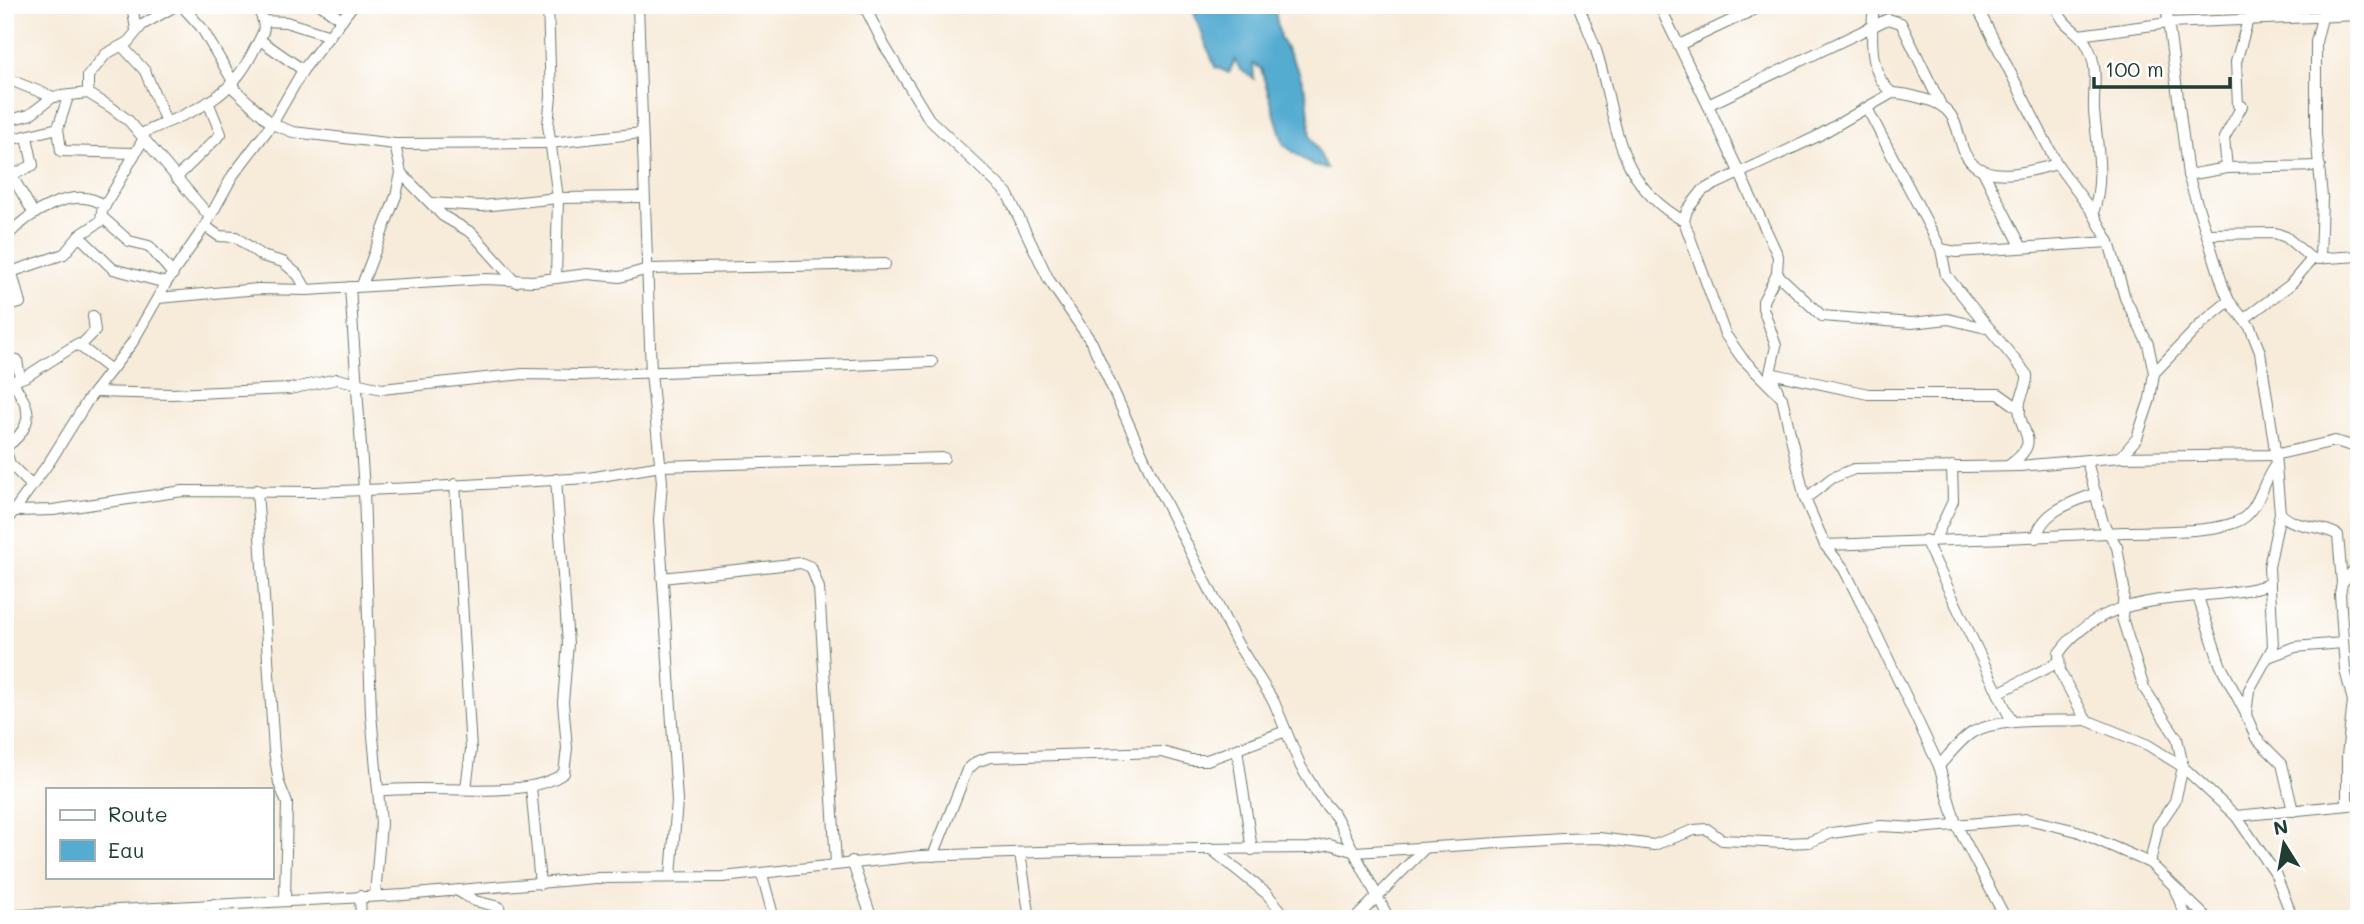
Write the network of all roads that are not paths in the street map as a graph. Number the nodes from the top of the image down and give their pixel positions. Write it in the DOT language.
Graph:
graph roads {
  1 [pos="132,5"];
  2 [pos="179,5"];
  3 [pos="256,5"];
  4 [pos="321,5"];
  5 [pos="353,5"];
  6 [pos="548,5"];
  7 [pos="638,5"];
  8 [pos="856,5"];
  9 [pos="1578,5"];
  10 [pos="1659,5"];
  11 [pos="1764,5"];
  12 [pos="1874,5"];
  13 [pos="1976,5"];
  14 [pos="2056,5"];
  15 [pos="2166,5"];
  16 [pos="2325,5"];
  17 [pos="2359,15"];
  18 [pos="2322,16"];
  19 [pos="342,20"];
  20 [pos="2248,20"];
  21 [pos="263,21"];
  22 [pos="2168,23"];
  23 [pos="1872,26"];
  24 [pos="136,30"];
  25 [pos="2080,35"];
  26 [pos="330,36"];
  27 [pos="260,40"];
  28 [pos="1679,45"];
  29 [pos="122,46"];
  30 [pos="303,69"];
  31 [pos="5,78"];
  32 [pos="232,85"];
  33 [pos="88,93"];
  34 [pos="1892,93"];
  35 [pos="53,97"];
  36 [pos="68,97"];
  37 [pos="208,102"];
  38 [pos="1940,103"];
  39 [pos="1708,105"];
  40 [pos="1868,110"];
  41 [pos="5,121"];
  42 [pos="166,121"];
  43 [pos="272,124"];
  44 [pos="58,128"];
  45 [pos="642,133"];
  46 [pos="142,136"];
  47 [pos="27,137"];
  48 [pos="5,141"];
  49 [pos="551,142"];
  50 [pos="395,144"];
  51 [pos="134,153"];
  52 [pos="2057,164"];
  53 [pos="2320,166"];
  54 [pos="2227,168"];
  55 [pos="1982,169"];
  56 [pos="1741,171"];
  57 [pos="401,173"];
  58 [pos="2188,175"];
  59 [pos="8,178"];
  60 [pos="176,178"];
  61 [pos="644,197"];
  62 [pos="558,198"];
  63 [pos="432,203"];
  64 [pos="105,206"];
  65 [pos="2093,213"];
  66 [pos="34,214"];
  67 [pos="102,217"];
  68 [pos="208,221"];
  69 [pos="1684,221"];
  70 [pos="2207,234"];
  71 [pos="79,236"];
  72 [pos="5,238"];
  73 [pos="2109,242"];
  74 [pos="2021,246"];
  75 [pos="1941,249"];
  76 [pos="2359,257"];
  77 [pos="2316,259"];
  78 [pos="885,264"];
  79 [pos="648,269"];
  80 [pos="8,273"];
  81 [pos="173,274"];
  82 [pos="1777,274"];
  83 [pos="556,278"];
  84 [pos="516,282"];
  85 [pos="166,283"];
  86 [pos="362,285"];
  87 [pos="350,288"];
  88 [pos="307,290"];
  89 [pos="158,298"];
  90 [pos="2229,301"];
  91 [pos="5,307"];
  92 [pos="93,316"];
  93 [pos="2244,319"];
  94 [pos="1991,329"];
  95 [pos="80,346"];
  96 [pos="5,358"];
  97 [pos="932,362"];
  98 [pos="111,370"];
  99 [pos="651,373"];
  100 [pos="1770,373"];
  101 [pos="2154,373"];
  102 [pos="10,381"];
  103 [pos="356,382"];
  104 [pos="94,392"];
  105 [pos="1782,398"];
  106 [pos="2020,410"];
  107 [pos="2359,448"];
  108 [pos="2274,455"];
  109 [pos="2121,457"];
  110 [pos="944,458"];
  111 [pos="2087,461"];
  112 [pos="661,466"];
  113 [pos="1952,466"];
  114 [pos="2008,466"];
  115 [pos="2274,467"];
  116 [pos="556,479"];
  117 [pos="455,484"];
  118 [pos="32,486"];
  119 [pos="257,490"];
  120 [pos="364,490"];
  121 [pos="2096,493"];
  122 [pos="1805,499"];
  123 [pos="15,512"];
  124 [pos="2280,513"];
  125 [pos="5,523"];
  126 [pos="2109,533"];
  127 [pos="2036,538"];
  128 [pos="1930,540"];
  129 [pos="1825,545"];
  130 [pos="2359,564"];
  131 [pos="662,578"];
  132 [pos="2342,583"];
  133 [pos="2270,584"];
  134 [pos="2198,597"];
  135 [pos="2122,607"];
  136 [pos="2342,643"];
  137 [pos="2268,657"];
  138 [pos="2057,663"];
  139 [pos="1998,693"];
  140 [pos="2356,701"];
  141 [pos="2246,715"];
  142 [pos="2086,720"];
  143 [pos="2012,722"];
  144 [pos="1286,731"];
  145 [pos="1237,749"];
  146 [pos="1939,766"];
  147 [pos="2183,767"];
  148 [pos="531,787"];
  149 [pos="466,788"];
  150 [pos="378,791"];
  151 [pos="2347,804"];
  152 [pos="2359,804"];
  153 [pos="2293,811"];
  154 [pos="2236,816"];
  155 [pos="1956,824"];
  156 [pos="1210,848"];
  157 [pos="1424,849"];
  158 [pos="1252,850"];
  159 [pos="1355,852"];
  160 [pos="1020,853"];
  161 [pos="933,856"];
  162 [pos="852,861"];
  163 [pos="836,863"];
  164 [pos="2150,863"];
  165 [pos="762,874"];
  166 [pos="671,876"];
  167 [pos="2171,883"];
  168 [pos="540,884"];
  169 [pos="458,891"];
  170 [pos="1377,895"];
  171 [pos="360,896"];
  172 [pos="375,896"];
  173 [pos="285,899"];
  174 [pos="214,904"];
  175 [pos="5,916"];
  176 [pos="214,919"];
  177 [pos="360,919"];
  178 [pos="502,919"];
  179 [pos="774,919"];
  180 [pos="872,919"];
  181 [pos="1030,919"];
  182 [pos="1288,919"];
  183 [pos="1356,919"];
  184 [pos="1389,919"];
  185 [pos="2006,919"];
  186 [pos="2187,919"];
  187 [pos="2208,919"];
  188 [pos="2294,919"];
  1 -- 24 [label="street"];
  2 -- 24 [label="street"];
  2 -- 32 [label="street"];
  3 -- 21 [label="street"];
  4 -- 19 [label="street"];
  5 -- 19 [label="street"];
  6 -- 49 [label="street"];
  7 -- 45 [label="street"];
  8 -- 144 [label="street"];
  9 -- 69 [label="street"];
  10 -- 28 [label="street"];
  11 -- 28 [label="street"];
  12 -- 23 [label="street"];
  13 -- 52 [label="street"];
  14 -- 25 [label="street"];
  15 -- 22 [label="street"];
  16 -- 18 [label="street"];
  17 -- 18 [label="street"];
  18 -- 20 [label="street"];
  18 -- 53 [label="street"];
  19 -- 26 [label="street"];
  20 -- 22 [label="street"];
  20 -- 54 [label="street"];
  21 -- 26 [label="street"];
  21 -- 27 [label="street"];
  22 -- 25 [label="street"];
  22 -- 58 [label="street"];
  23 -- 34 [label="street"];
  23 -- 38 [label="street"];
  23 -- 39 [label="street"];
  24 -- 29 [label="street"];
  25 -- 65 [label="street"];
  26 -- 30 [label="street"];
  27 -- 30 [label="street"];
  27 -- 32 [label="street"];
  28 -- 39 [label="street"];
  29 -- 33 [label="street"];
  29 -- 42 [label="street"];
  30 -- 43 [label="street"];
  31 -- 35 [label="street"];
  32 -- 37 [label="street"];
  32 -- 43 [label="street"];
  33 -- 36 [label="street"];
  33 -- 46 [label="street"];
  34 -- 38 [label="street"];
  34 -- 40 [label="street"];
  35 -- 36 [label="street"];
  35 -- 41 [label="street"];
  36 -- 44 [label="street"];
  37 -- 42 [label="street"];
  37 -- 60 [label="street"];
  38 -- 55 [label="street"];
  39 -- 56 [label="street"];
  40 -- 56 [label="street"];
  40 -- 75 [label="street"];
  42 -- 46 [label="street"];
  43 -- 50 [label="street"];
  43 -- 68 [label="street"];
  44 -- 47 [label="street"];
  44 -- 51 [label="street"];
  45 -- 49 [label="street"];
  45 -- 61 [label="street"];
  46 -- 51 [label="street"];
  46 -- 60 [label="street"];
  47 -- 48 [label="street"];
  47 -- 59 [label="street"];
  49 -- 50 [label="street"];
  49 -- 62 [label="street"];
  50 -- 57 [label="street"];
  51 -- 64 [label="street"];
  52 -- 55 [label="street"];
  52 -- 65 [label="street"];
  53 -- 54 [label="street"];
  53 -- 77 [label="street"];
  54 -- 58 [label="street"];
  55 -- 74 [label="street"];
  56 -- 69 [label="street"];
  56 -- 82 [label="street"];
  57 -- 63 [label="street"];
  57 -- 86 [label="street"];
  58 -- 70 [label="street"];
  59 -- 66 [label="street"];
  60 -- 68 [label="street"];
  61 -- 62 [label="street"];
  61 -- 79 [label="street"];
  62 -- 63 [label="street"];
  62 -- 83 [label="street"];
  63 -- 84 [label="street"];
  64 -- 66 [label="street"];
  64 -- 67 [label="street"];
  65 -- 73 [label="street"];
  66 -- 72 [label="street"];
  67 -- 71 [label="street"];
  67 -- 81 [label="street"];
  68 -- 81 [label="street"];
  68 -- 88 [label="street"];
  69 -- 105 [label="street"];
  70 -- 77 [label="street"];
  70 -- 90 [label="street"];
  71 -- 80 [label="street"];
  71 -- 85 [label="street"];
  73 -- 74 [label="street"];
  73 -- 101 [label="street"];
  74 -- 75 [label="street"];
  75 -- 94 [label="street"];
  76 -- 77 [label="street"];
  77 -- 93 [label="street"];
  78 -- 79 [label="street"];
  79 -- 83 [label="street"];
  79 -- 99 [label="street"];
  80 -- 91 [label="street"];
  81 -- 85 [label="street"];
  82 -- 94 [label="street"];
  82 -- 100 [label="street"];
  83 -- 84 [label="street"];
  84 -- 86 [label="street"];
  85 -- 89 [label="street"];
  86 -- 87 [label="street"];
  87 -- 88 [label="street"];
  87 -- 103 [label="street"];
  88 -- 89 [label="street"];
  89 -- 98 [label="street"];
  90 -- 93 [label="street"];
  90 -- 101 [label="street"];
  92 -- 95 [label="street"];
  93 -- 108 [label="street"];
  94 -- 106 [label="street"];
  95 -- 98 [label="street"];
  95 -- 102 [label="street"];
  96 -- 102 [label="street"];
  97 -- 99 [label="street"];
  98 -- 104 [label="street"];
  99 -- 103 [label="street"];
  99 -- 112 [label="street"];
  100 -- 105 [label="street"];
  100 -- 106 [label="street"];
  101 -- 109 [label="street"];
  102 -- 118 [label="street"];
  103 -- 104 [label="street"];
  103 -- 120 [label="street"];
  104 -- 118 [label="street"];
  105 -- 122 [label="street"];
  106 -- 114 [label="street"];
  107 -- 108 [label="street"];
  108 -- 109 [label="street"];
  108 -- 115 [label="street"];
  109 -- 111 [label="street"];
  110 -- 112 [label="street"];
  111 -- 114 [label="street"];
  111 -- 121 [label="street"];
  112 -- 116 [label="street"];
  112 -- 131 [label="street"];
  113 -- 114 [label="street"];
  113 -- 122 [label="street"];
  113 -- 128 [label="street"];
  115 -- 124 [label="street"];
  115 -- 126 [label="street"];
  116 -- 117 [label="street"];
  116 -- 148 [label="street"];
  117 -- 120 [label="street"];
  117 -- 149 [label="street"];
  118 -- 123 [label="street"];
  119 -- 120 [label="street"];
  119 -- 123 [label="street"];
  119 -- 173 [label="street"];
  120 -- 150 [label="street"];
  121 -- 126 [label="street"];
  121 -- 127 [label="street"];
  122 -- 129 [label="street"];
  123 -- 125 [label="street"];
  124 -- 132 [label="street"];
  124 -- 133 [label="street"];
  126 -- 127 [label="street"];
  126 -- 135 [label="street"];
  127 -- 128 [label="street"];
  128 -- 129 [label="street"];
  128 -- 139 [label="street"];
  129 -- 146 [label="street"];
  130 -- 132 [label="street"];
  131 -- 163 [label="street"];
  131 -- 166 [label="street"];
  132 -- 136 [label="street"];
  133 -- 134 [label="street"];
  133 -- 137 [label="street"];
  134 -- 135 [label="street"];
  134 -- 141 [label="street"];
  135 -- 138 [label="street"];
  135 -- 147 [label="street"];
  136 -- 137 [label="street"];
  136 -- 140 [label="street"];
  137 -- 141 [label="street"];
  138 -- 139 [label="street"];
  138 -- 142 [label="street"];
  139 -- 143 [label="street"];
  140 -- 151 [label="street"];
  141 -- 153 [label="street"];
  142 -- 143 [label="street"];
  142 -- 147 [label="street"];
  143 -- 146 [label="street"];
  144 -- 145 [label="street"];
  144 -- 159 [label="street"];
  145 -- 158 [label="street"];
  145 -- 161 [label="street"];
  146 -- 155 [label="street"];
  147 -- 154 [label="street"];
  147 -- 164 [label="street"];
  148 -- 149 [label="street"];
  148 -- 168 [label="street"];
  149 -- 150 [label="street"];
  150 -- 172 [label="street"];
  151 -- 152 [label="street"];
  151 -- 153 [label="street"];
  153 -- 154 [label="street"];
  154 -- 188 [label="street"];
  155 -- 157 [label="street"];
  155 -- 164 [label="street"];
  155 -- 185 [label="street"];
  156 -- 158 [label="street"];
  156 -- 160 [label="street"];
  156 -- 182 [label="street"];
  157 -- 159 [label="street"];
  157 -- 170 [label="street"];
  158 -- 159 [label="street"];
  159 -- 170 [label="street"];
  160 -- 161 [label="street"];
  160 -- 181 [label="street"];
  161 -- 162 [label="street"];
  162 -- 163 [label="street"];
  162 -- 180 [label="street"];
  163 -- 165 [label="street"];
  164 -- 167 [label="street"];
  165 -- 166 [label="street"];
  165 -- 179 [label="street"];
  166 -- 168 [label="street"];
  167 -- 186 [label="street"];
  167 -- 187 [label="street"];
  168 -- 169 [label="street"];
  169 -- 172 [label="street"];
  169 -- 178 [label="street"];
  170 -- 183 [label="street"];
  170 -- 184 [label="street"];
  171 -- 172 [label="street"];
  171 -- 173 [label="street"];
  171 -- 177 [label="street"];
  173 -- 174 [label="street"];
  174 -- 175 [label="street"];
  174 -- 176 [label="street"];
}
